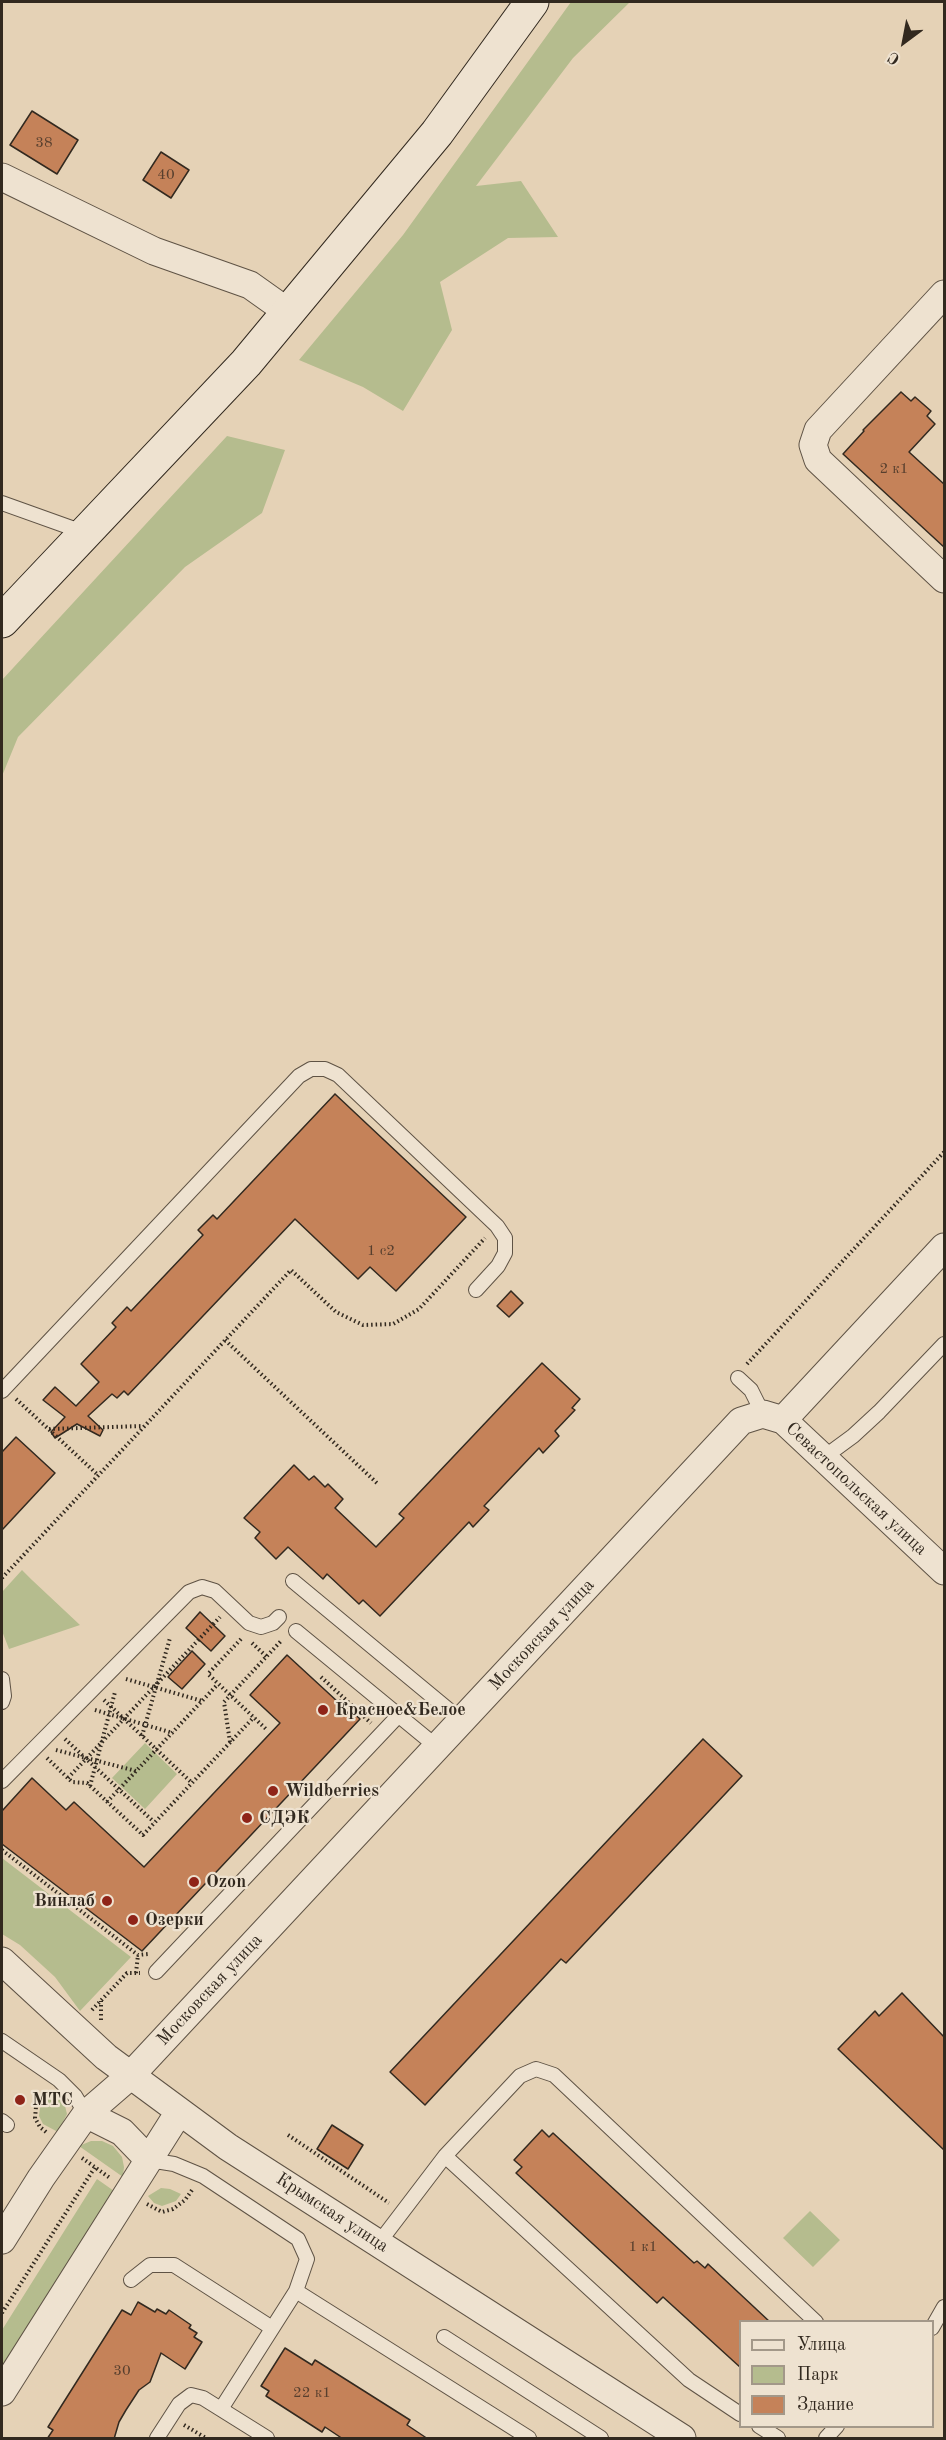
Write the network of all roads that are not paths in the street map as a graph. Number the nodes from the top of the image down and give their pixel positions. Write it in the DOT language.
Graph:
graph roads {
  1 [pos="532,2"];
  2 [pos="2,177"];
  3 [pos="945,294"];
  4 [pos="288,312"];
  5 [pos="2,503"];
  6 [pos="86,533"];
  7 [pos="945,579"];
  8 [pos="2,621"];
  9 [pos="945,1246"];
  10 [pos="476,1290"];
  11 [pos="945,1344"];
  12 [pos="738,1378"];
  13 [pos="3,1389"];
  14 [pos="773,1417"];
  15 [pos="823,1458"];
  16 [pos="945,1571"];
  17 [pos="293,1581"];
  18 [pos="279,1617"];
  19 [pos="296,1631"];
  20 [pos="2,1679"];
  21 [pos="2,1702"];
  22 [pos="399,1715"];
  23 [pos="462,1721"];
  24 [pos="437,1747"];
  25 [pos="2,1781"];
  26 [pos="2,1961"];
  27 [pos="156,1972"];
  28 [pos="2,2041"];
  29 [pos="130,2076"];
  30 [pos="179,2112"];
  31 [pos="86,2114"];
  32 [pos="445,2156"];
  33 [pos="149,2160"];
  34 [pos="2,2240"];
  35 [pos="378,2244"];
  36 [pos="131,2280"];
  37 [pos="296,2291"];
  38 [pos="945,2307"];
  39 [pos="814,2320"];
  40 [pos="934,2326"];
  41 [pos="272,2328"];
  42 [pos="444,2337"];
  43 [pos="2,2392"];
  44 [pos="221,2409"];
  45 [pos="739,2413"];
  46 [pos="761,2428"];
  47 [pos="157,2439"];
  48 [pos="267,2439"];
  49 [pos="529,2439"];
  50 [pos="601,2439"];
  51 [pos="682,2439"];
  52 [pos="778,2439"];
  1 -- 4 [label="main road"];
  2 -- 4 [label="street"];
  3 -- 7 [label="street"];
  4 -- 6 [label="main road"];
  5 -- 6 [label="lane"];
  6 -- 8 [label="main road"];
  9 -- 14 [label="street, Московская улица"];
  10 -- 13 [label="lane"];
  11 -- 15 [label="lane"];
  12 -- 14 [label="lane"];
  14 -- 15 [label="street, Севастопольская улица"];
  14 -- 23 [label="street, Московская улица"];
  15 -- 16 [label="street, Севастопольская улица"];
  17 -- 23 [label="lane"];
  18 -- 25 [label="lane"];
  19 -- 22 [label="lane"];
  20 -- 21 [label="lane"];
  22 -- 24 [label="lane"];
  22 -- 27 [label="lane"];
  23 -- 24 [label="street, Московская улица"];
  24 -- 29 [label="street, Московская улица"];
  26 -- 29 [label="street, Крымская улица"];
  28 -- 31 [label="lane"];
  29 -- 30 [label="street, Крымская улица"];
  29 -- 31 [label="street, Московская улица"];
  30 -- 33 [label="street"];
  30 -- 35 [label="street, Крымская улица"];
  31 -- 33 [label="street"];
  31 -- 34 [label="street"];
  32 -- 35 [label="lane"];
  32 -- 39 [label="lane"];
  32 -- 45 [label="lane"];
  33 -- 37 [label="lane"];
  33 -- 43 [label="street"];
  35 -- 51 [label="street, Крымская улица"];
  36 -- 41 [label="lane"];
  37 -- 41 [label="lane"];
  37 -- 49 [label="lane"];
  38 -- 40 [label="lane"];
  41 -- 44 [label="lane"];
  42 -- 50 [label="lane"];
  44 -- 47 [label="lane"];
  44 -- 48 [label="lane"];
  46 -- 52 [label="lane"];
}
